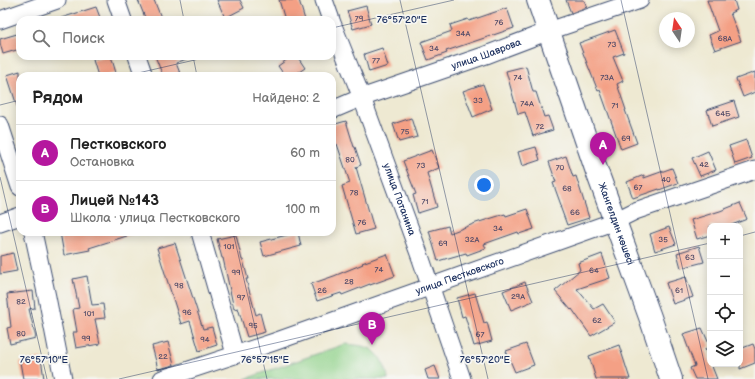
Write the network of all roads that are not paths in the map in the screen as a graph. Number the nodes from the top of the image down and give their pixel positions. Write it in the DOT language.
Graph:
graph roads {
  1 [pos="57,0"];
  2 [pos="116,0"];
  3 [pos="324,0"];
  4 [pos="538,0"];
  5 [pos="640,0"];
  6 [pos="122,16"];
  7 [pos="330,16"];
  8 [pos="0,20"];
  9 [pos="549,31"];
  10 [pos="336,33"];
  11 [pos="138,60"];
  12 [pos="143,72"];
  13 [pos="362,98"];
  14 [pos="336,108"];
  15 [pos="0,125"];
  16 [pos="755,170"];
  17 [pos="16,175"];
  18 [pos="16,217"];
  19 [pos="615,220"];
  20 [pos="0,223"];
  21 [pos="34,236"];
  22 [pos="201,236"];
  23 [pos="430,286"];
  24 [pos="235,354"];
  25 [pos="173,377"];
  26 [pos="63,379"];
  27 [pos="462,379"];
  28 [pos="671,379"];
  1 -- 8 [label="street"];
  2 -- 6 [label="street"];
  3 -- 7 [label="street"];
  4 -- 9 [label="main road, Жангелдин көшесі"];
  5 -- 9 [label="street, улица Шаврова"];
  9 -- 13 [label="street, улица Шаврова"];
  9 -- 19 [label="main road, Жангелдин көшесі"];
  10 -- 13 [label="street, улица Потанина"];
  11 -- 12 [label="street"];
  13 -- 14 [label="street, улица Шаврова"];
  13 -- 23 [label="street, улица Потанина"];
  15 -- 17 [label="street"];
  16 -- 19 [label="street, улица Пестковского"];
  18 -- 20 [label="street"];
  19 -- 23 [label="street, улица Пестковского"];
  19 -- 28 [label="main road, Жангелдин көшесі"];
  21 -- 26 [label="street"];
  22 -- 24 [label="street"];
  23 -- 24 [label="street, улица Пестковского"];
  23 -- 27 [label="street, улица Потанина"];
  24 -- 25 [label="street, улица Пестковского"];
}
